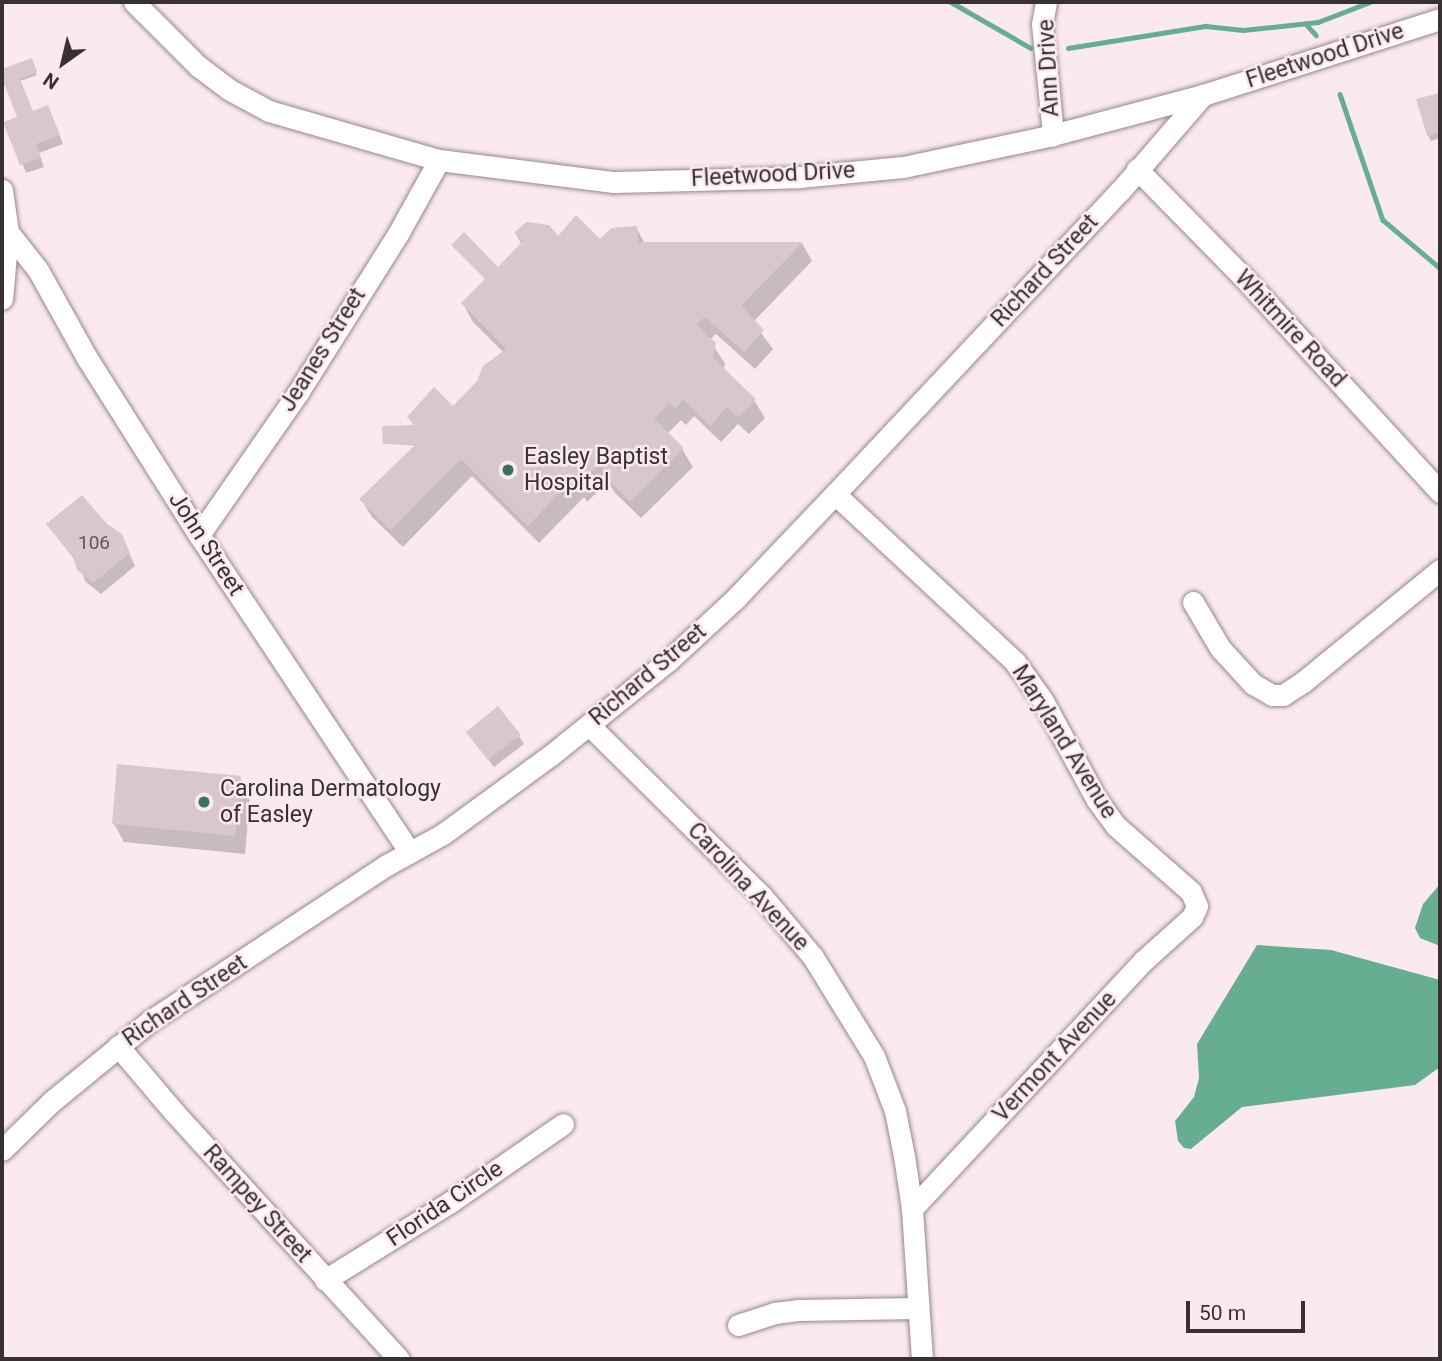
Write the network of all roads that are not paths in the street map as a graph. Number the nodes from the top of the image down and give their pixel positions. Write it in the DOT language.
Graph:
graph roads {
  1 [pos="134,2"];
  2 [pos="1046,2"];
  3 [pos="1440,19"];
  4 [pos="1203,95"];
  5 [pos="1053,135"];
  6 [pos="439,160"];
  7 [pos="1137,169"];
  8 [pos="2,190"];
  9 [pos="8,232"];
  10 [pos="2,299"];
  11 [pos="1440,492"];
  12 [pos="835,494"];
  13 [pos="199,535"];
  14 [pos="1440,570"];
  15 [pos="1193,602"];
  16 [pos="590,725"];
  17 [pos="410,852"];
  18 [pos="1197,906"];
  19 [pos="118,1046"];
  20 [pos="563,1124"];
  21 [pos="2,1150"];
  22 [pos="912,1209"];
  23 [pos="325,1280"];
  24 [pos="917,1308"];
  25 [pos="738,1325"];
  26 [pos="399,1359"];
  27 [pos="922,1359"];
  1 -- 6 [label="street, Fleetwood Drive"];
  2 -- 5 [label="street, Ann Drive"];
  3 -- 4 [label="street, Fleetwood Drive"];
  4 -- 5 [label="street, Fleetwood Drive"];
  4 -- 7 [label="street, Richard Street"];
  5 -- 6 [label="street, Fleetwood Drive"];
  6 -- 13 [label="street, Jeanes Street"];
  7 -- 11 [label="street, Whitmire Road"];
  7 -- 12 [label="street, Richard Street"];
  8 -- 9 [label="street"];
  9 -- 10 [label="street"];
  9 -- 13 [label="street, John Street"];
  12 -- 16 [label="street, Richard Street"];
  12 -- 18 [label="street, Maryland Avenue"];
  13 -- 17 [label="street, John Street"];
  14 -- 15 [label="street"];
  16 -- 17 [label="street, Richard Street"];
  16 -- 22 [label="street, Carolina Avenue"];
  17 -- 19 [label="street, Richard Street"];
  18 -- 22 [label="street, Vermont Avenue"];
  19 -- 21 [label="street, Richard Street"];
  19 -- 23 [label="street, Rampey Street"];
  20 -- 23 [label="street, Florida Circle"];
  22 -- 24 [label="street, Carolina Avenue"];
  23 -- 26 [label="street, Rampey Street"];
  24 -- 25 [label="street"];
  24 -- 27 [label="street, Carolina Avenue"];
}
